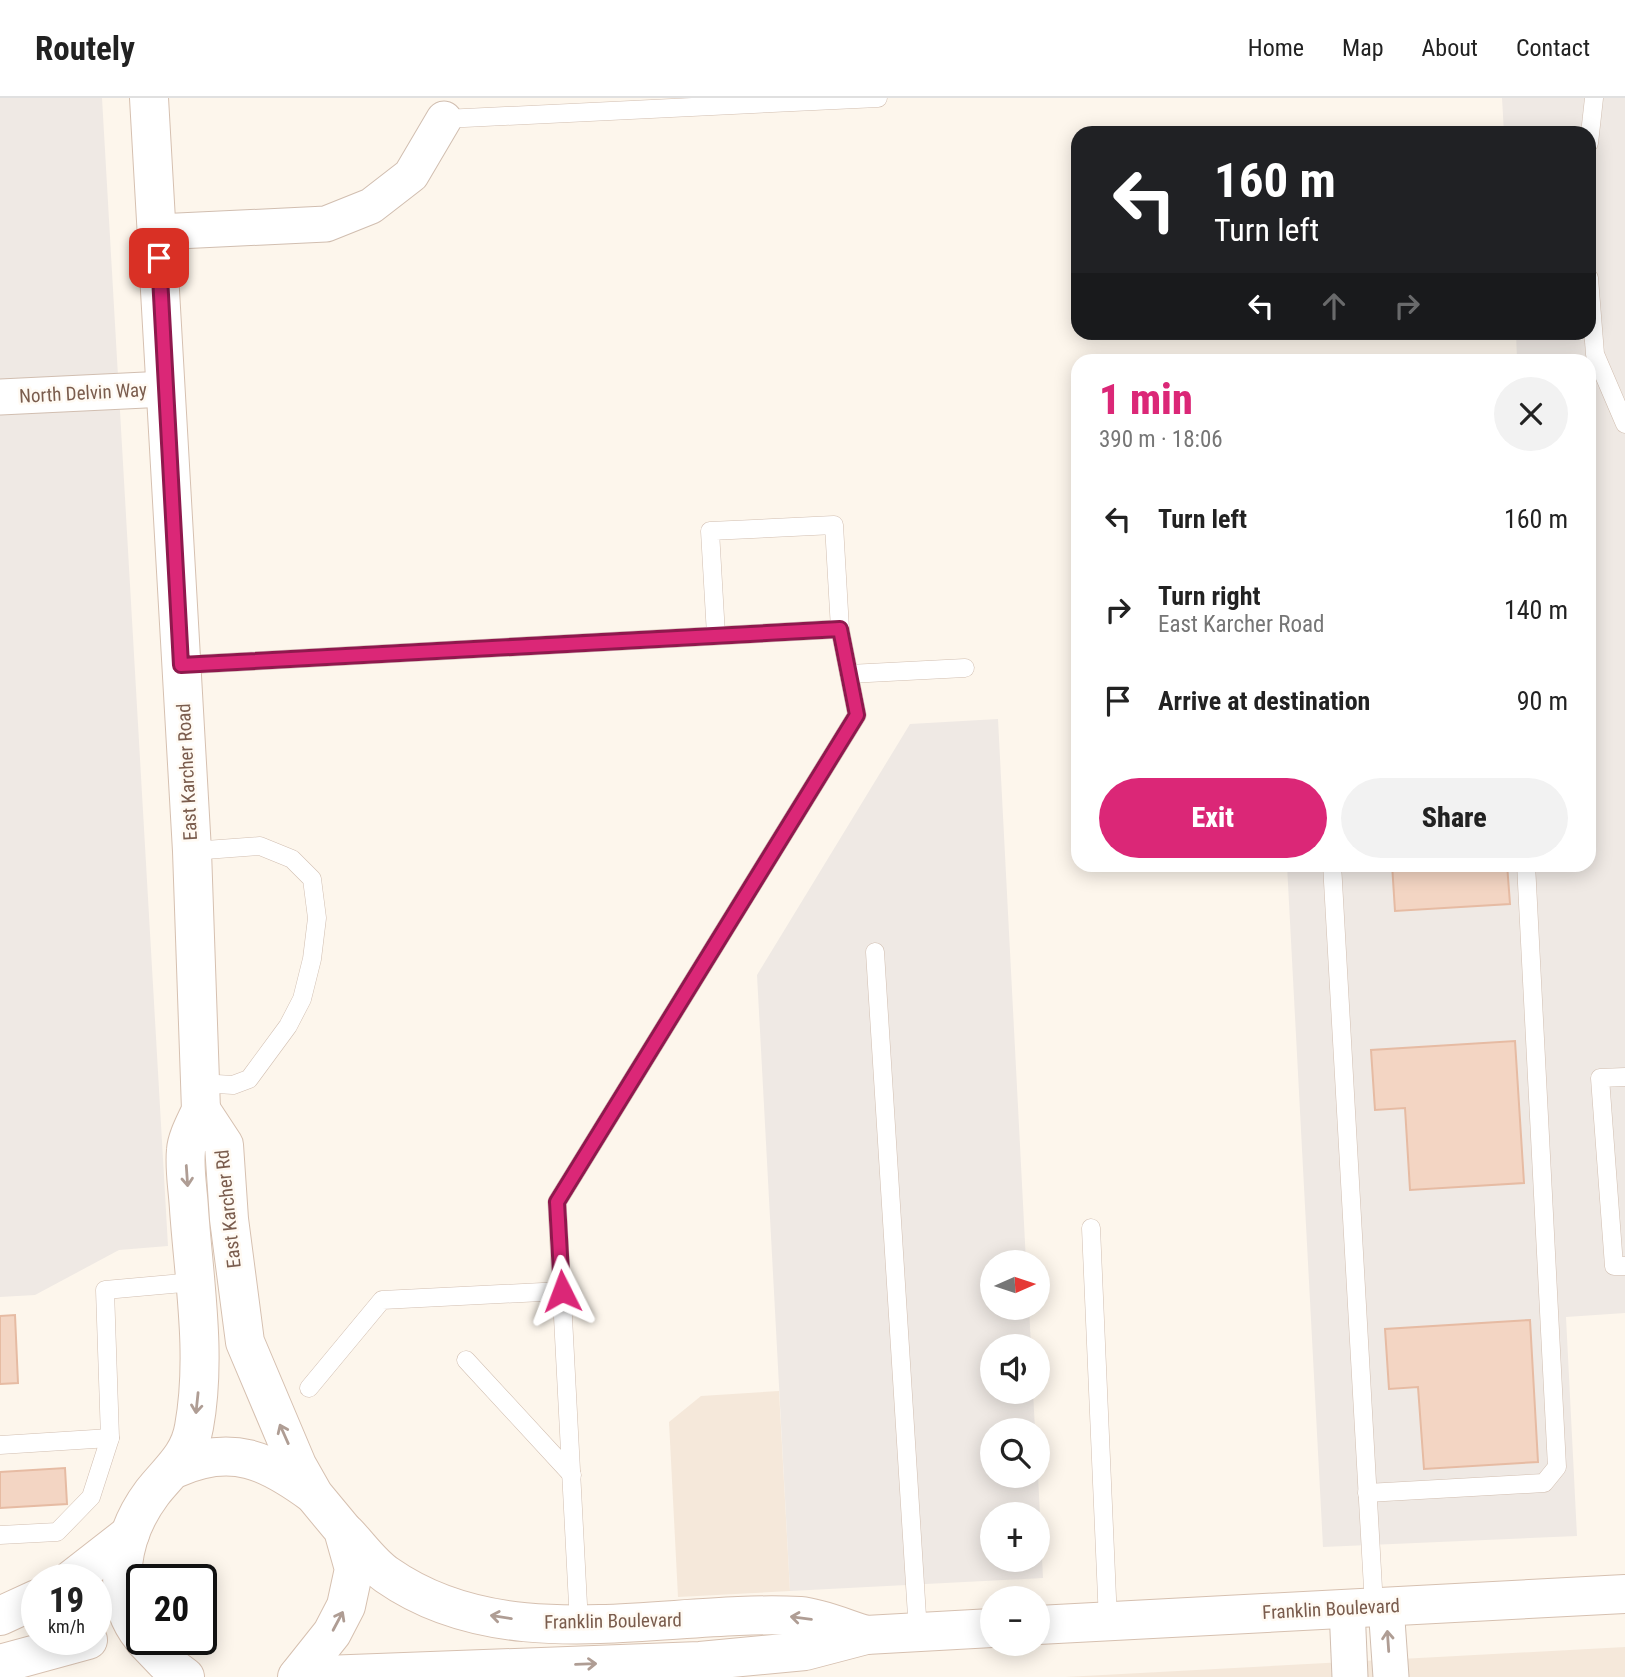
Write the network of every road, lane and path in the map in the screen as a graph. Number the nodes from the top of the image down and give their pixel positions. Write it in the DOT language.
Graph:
graph roads {
  1 [pos="149,98"];
  2 [pos="877,98"];
  3 [pos="1594,98"];
  4 [pos="444,118"];
  5 [pos="1591,126"];
  6 [pos="157,232"];
  7 [pos="1596,356"];
  8 [pos="166,389"];
  9 [pos="0,397"];
  10 [pos="1625,424"];
  11 [pos="840,629"];
  12 [pos="716,635"];
  13 [pos="181,665"];
  14 [pos="965,668"];
  15 [pos="849,674"];
  16 [pos="192,851"];
  17 [pos="1332,872"];
  18 [pos="1526,872"];
  19 [pos="875,952"];
  20 [pos="1625,1077"];
  21 [pos="200,1097"];
  22 [pos="1091,1228"];
  23 [pos="1625,1266"];
  24 [pos="194,1282"];
  25 [pos="562,1291"];
  26 [pos="466,1360"];
  27 [pos="309,1388"];
  28 [pos="110,1438"];
  29 [pos="0,1445"];
  30 [pos="177,1468"];
  31 [pos="572,1475"];
  32 [pos="1367,1493"];
  33 [pos="314,1495"];
  34 [pos="343,1530"];
  35 [pos="130,1534"];
  36 [pos="0,1535"];
  37 [pos="92,1564"];
  38 [pos="1625,1594"];
  39 [pos="21,1606"];
  40 [pos="126,1606"];
  41 [pos="1369,1607"];
  42 [pos="0,1616"];
  43 [pos="1108,1621"];
  44 [pos="579,1624"];
  45 [pos="1050,1624"];
  46 [pos="980,1629"];
  47 [pos="918,1632"];
  48 [pos="866,1635"];
  49 [pos="33,1655"];
  50 [pos="160,1655"];
  51 [pos="0,1664"];
  52 [pos="185,1677"];
  53 [pos="297,1677"];
  54 [pos="1350,1677"];
  55 [pos="1391,1677"];
  1 -- 6 [label="main road, East Karcher Road"];
  2 -- 4 [label="lane"];
  3 -- 5 [label="lane"];
  4 -- 6 [label="street"];
  6 -- 8 [label="main road, East Karcher Road"];
  7 -- 10 [label="lane"];
  8 -- 9 [label="street, North Delvin Way"];
  8 -- 13 [label="main road, East Karcher Road"];
  11 -- 12 [label="lane"];
  11 -- 12 [label="lane"];
  11 -- 15 [label="lane"];
  12 -- 13 [label="lane"];
  13 -- 16 [label="main road, East Karcher Road"];
  14 -- 15 [label="lane"];
  15 -- 25 [label="lane"];
  16 -- 21 [label="main road, East Karcher Road"];
  16 -- 21 [label="lane"];
  17 -- 32 [label="lane"];
  18 -- 32 [label="lane"];
  19 -- 47 [label="lane"];
  20 -- 23 [label="lane"];
  21 -- 24 [label="main road, East Karcher Rd, one-way"];
  33 -- 21 [label="main road, East Karcher Rd, one-way"];
  22 -- 43 [label="lane"];
  24 -- 28 [label="lane"];
  24 -- 30 [label="main road, East Karcher Rd, one-way"];
  25 -- 27 [label="lane"];
  25 -- 31 [label="lane"];
  26 -- 31 [label="lane"];
  28 -- 29 [label="lane"];
  28 -- 36 [label="lane"];
  30 -- 33 [label="main road, East Karcher Rd"];
  30 -- 35 [label="main road, East Karcher Rd"];
  31 -- 44 [label="lane"];
  32 -- 41 [label="lane"];
  33 -- 34 [label="main road, East Karcher Rd"];
  44 -- 34 [label="main road, Franklin Boulevard, one-way"];
  53 -- 34 [label="main road, East Karcher Rd, one-way"];
  35 -- 37 [label="main road"];
  35 -- 40 [label="main road, East Karcher Rd"];
  38 -- 41 [label="main road, Franklin Boulevard"];
  39 -- 42 [label="main road"];
  41 -- 43 [label="main road, Franklin Boulevard"];
  41 -- 54 [label="street"];
  55 -- 41 [label="street, one-way"];
  43 -- 45 [label="main road, Franklin Boulevard"];
  48 -- 44 [label="main road, Franklin Boulevard, one-way"];
  46 -- 47 [label="main road, Franklin Boulevard"];
  47 -- 48 [label="main road, Franklin Boulevard"];
  53 -- 48 [label="main road, Franklin Boulevard, one-way"];
  49 -- 51 [label="main road"];
  50 -- 52 [label="main road, East Karcher Rd"];
}
